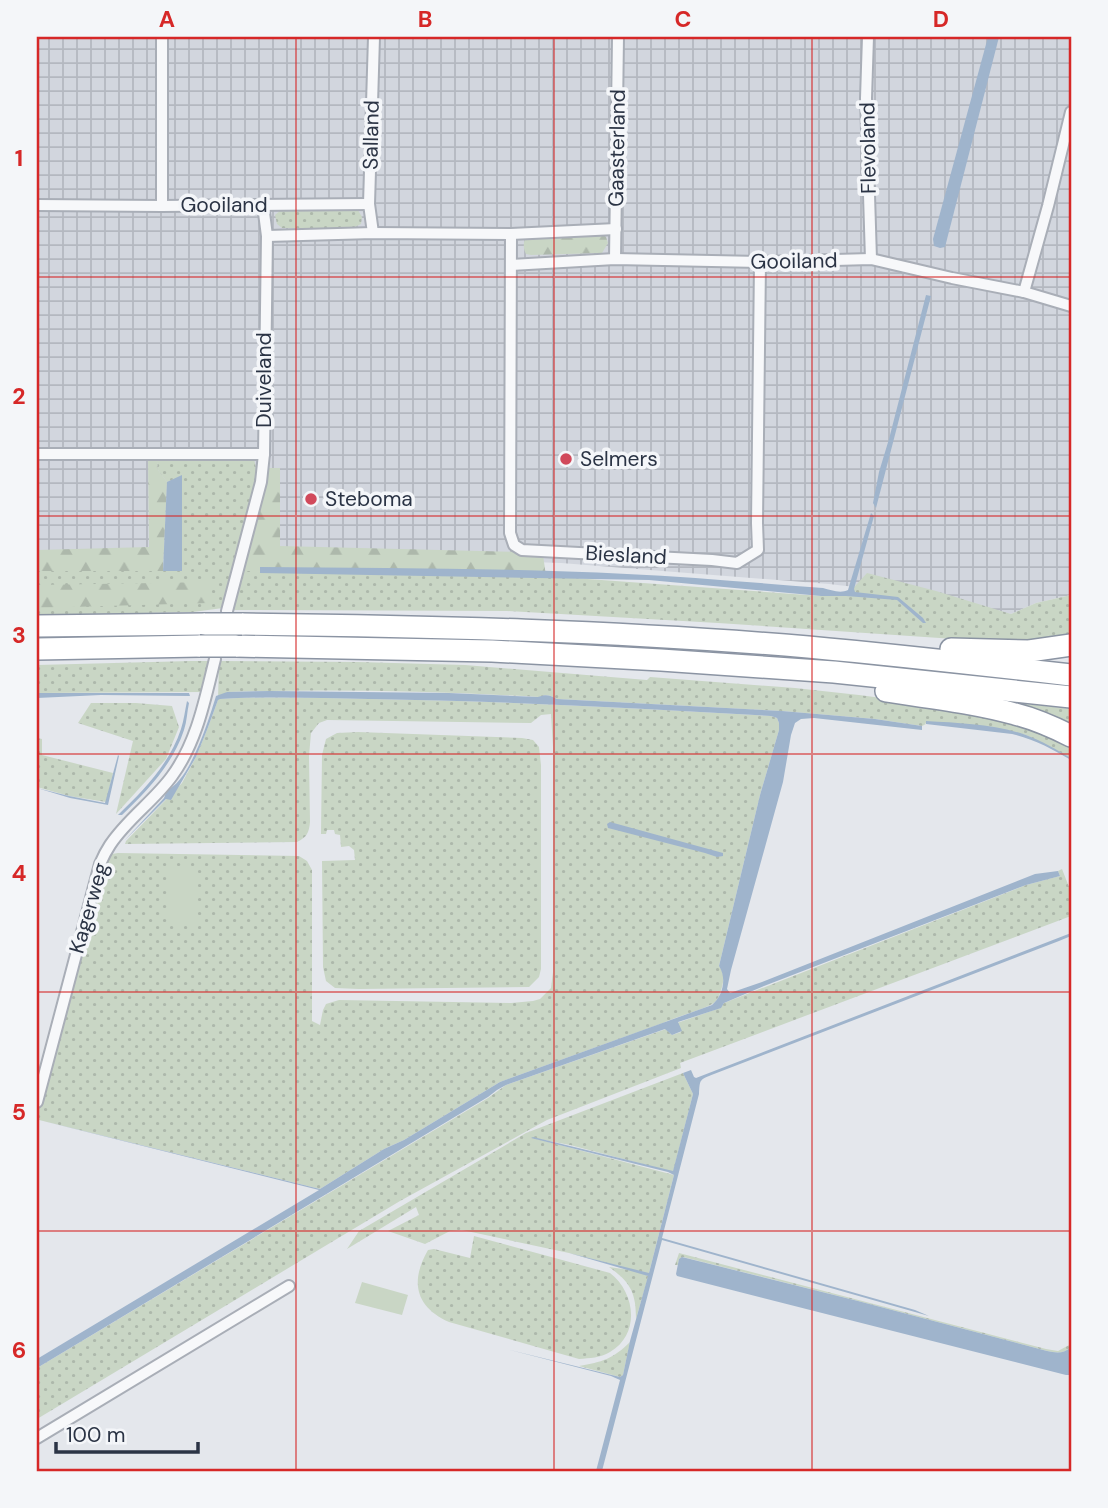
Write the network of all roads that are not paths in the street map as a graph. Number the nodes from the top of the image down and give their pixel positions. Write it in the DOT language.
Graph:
graph roads {
  1 [pos="162,37"];
  2 [pos="374,37"];
  3 [pos="618,37"];
  4 [pos="868,37"];
  5 [pos="1071,112"];
  6 [pos="369,204"];
  7 [pos="37,205"];
  8 [pos="263,205"];
  9 [pos="162,206"];
  10 [pos="616,229"];
  11 [pos="373,233"];
  12 [pos="511,234"];
  13 [pos="267,236"];
  14 [pos="615,259"];
  15 [pos="871,259"];
  16 [pos="760,262"];
  17 [pos="511,265"];
  18 [pos="1024,292"];
  19 [pos="1071,306"];
  20 [pos="37,454"];
  21 [pos="264,454"];
  22 [pos="234,617"];
  23 [pos="37,626"];
  24 [pos="1071,645"];
  25 [pos="807,647"];
  26 [pos="37,649"];
  27 [pos="207,653"];
  28 [pos="834,672"];
  29 [pos="1071,676"];
  30 [pos="1071,697"];
  31 [pos="1071,736"];
  32 [pos="37,1102"];
  33 [pos="289,1286"];
  34 [pos="37,1438"];
  1 -- 9 [label="street, Gooiland"];
  2 -- 6 [label="street, Salland"];
  3 -- 10 [label="street, Gaasterland"];
  4 -- 15 [label="street, Flevoland"];
  5 -- 18 [label="street"];
  6 -- 8 [label="street, Gooiland"];
  6 -- 11 [label="street, Salland"];
  7 -- 9 [label="street, Gooiland"];
  8 -- 9 [label="street, Gooiland"];
  8 -- 13 [label="street, Duiveland"];
  10 -- 12 [label="street, Gooiland"];
  10 -- 14 [label="street, Gaasterland"];
  11 -- 12 [label="street, Gooiland"];
  11 -- 13 [label="street, Gooiland"];
  12 -- 17 [label="street, Biesland"];
  13 -- 21 [label="street, Duiveland"];
  14 -- 16 [label="street, Gooiland"];
  14 -- 17 [label="street, Gooiland"];
  15 -- 16 [label="street, Gooiland"];
  15 -- 18 [label="street, Gooiland"];
  16 -- 17 [label="street, Biesland"];
  18 -- 19 [label="street, Gooiland"];
  20 -- 21 [label="street, Duiveland"];
  21 -- 22 [label="street"];
  22 -- 23 [label="highway, bridge"];
  22 -- 25 [label="highway"];
  24 -- 25 [label="highway"];
  25 -- 29 [label="highway"];
  26 -- 27 [label="highway"];
  27 -- 28 [label="highway, bridge"];
  27 -- 32 [label="street, Kagerweg"];
  28 -- 30 [label="highway"];
  28 -- 31 [label="highway"];
  33 -- 34 [label="street"];
}
